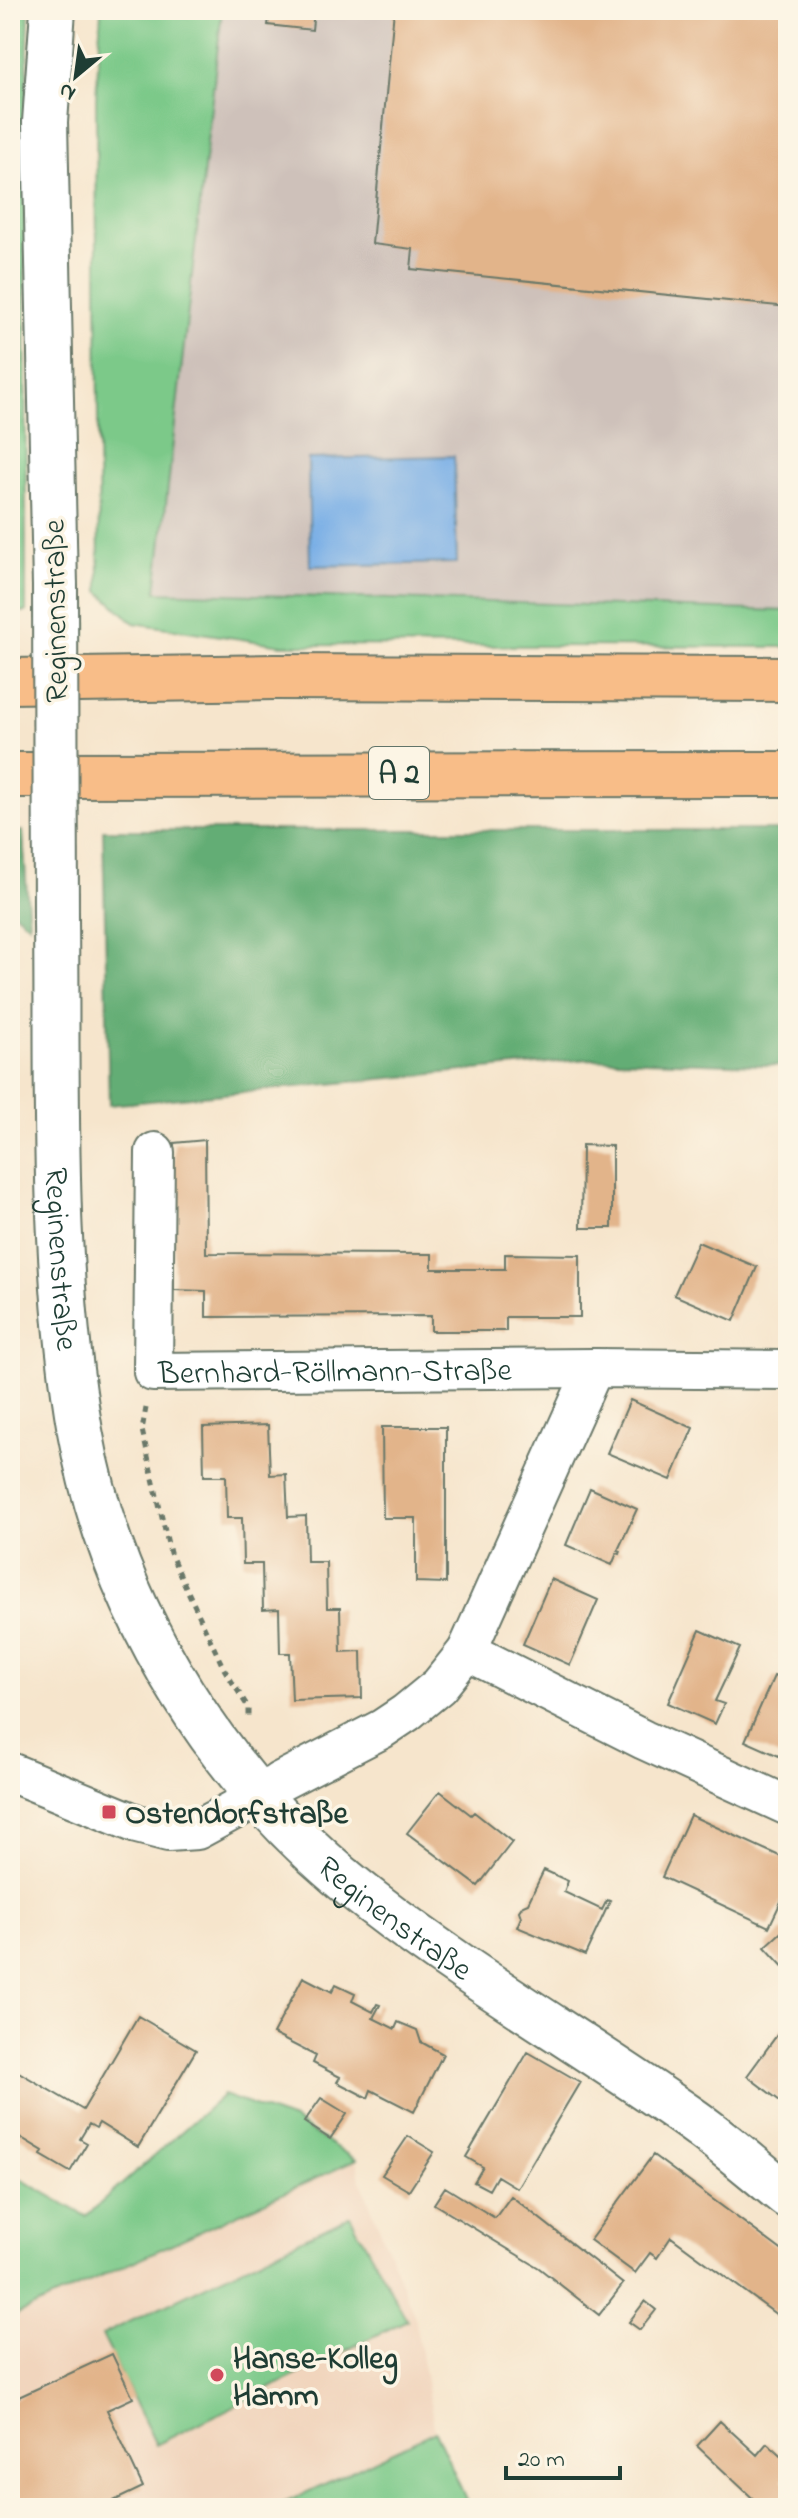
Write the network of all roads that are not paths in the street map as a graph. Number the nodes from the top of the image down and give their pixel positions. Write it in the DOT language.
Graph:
graph roads {
  1 [pos="53,10"];
  2 [pos="788,679"];
  3 [pos="10,681"];
  4 [pos="788,774"];
  5 [pos="10,775"];
  6 [pos="155,1152"];
  7 [pos="594,1368"];
  8 [pos="788,1370"];
  9 [pos="467,1651"];
  10 [pos="10,1772"];
  11 [pos="258,1797"];
  12 [pos="788,1806"];
  13 [pos="788,2196"];
  1 -- 11 [label="street, Reginenstraße, bridge"];
  2 -- 3 [label="highway"];
  4 -- 5 [label="highway, A 2"];
  6 -- 7 [label="street, Bernhard-Röllmann-Straße"];
  7 -- 8 [label="street, Bernhard-Röllmann-Straße"];
  7 -- 9 [label="street"];
  9 -- 11 [label="street"];
  9 -- 12 [label="street"];
  10 -- 11 [label="street"];
  11 -- 13 [label="street, Reginenstraße"];
}
